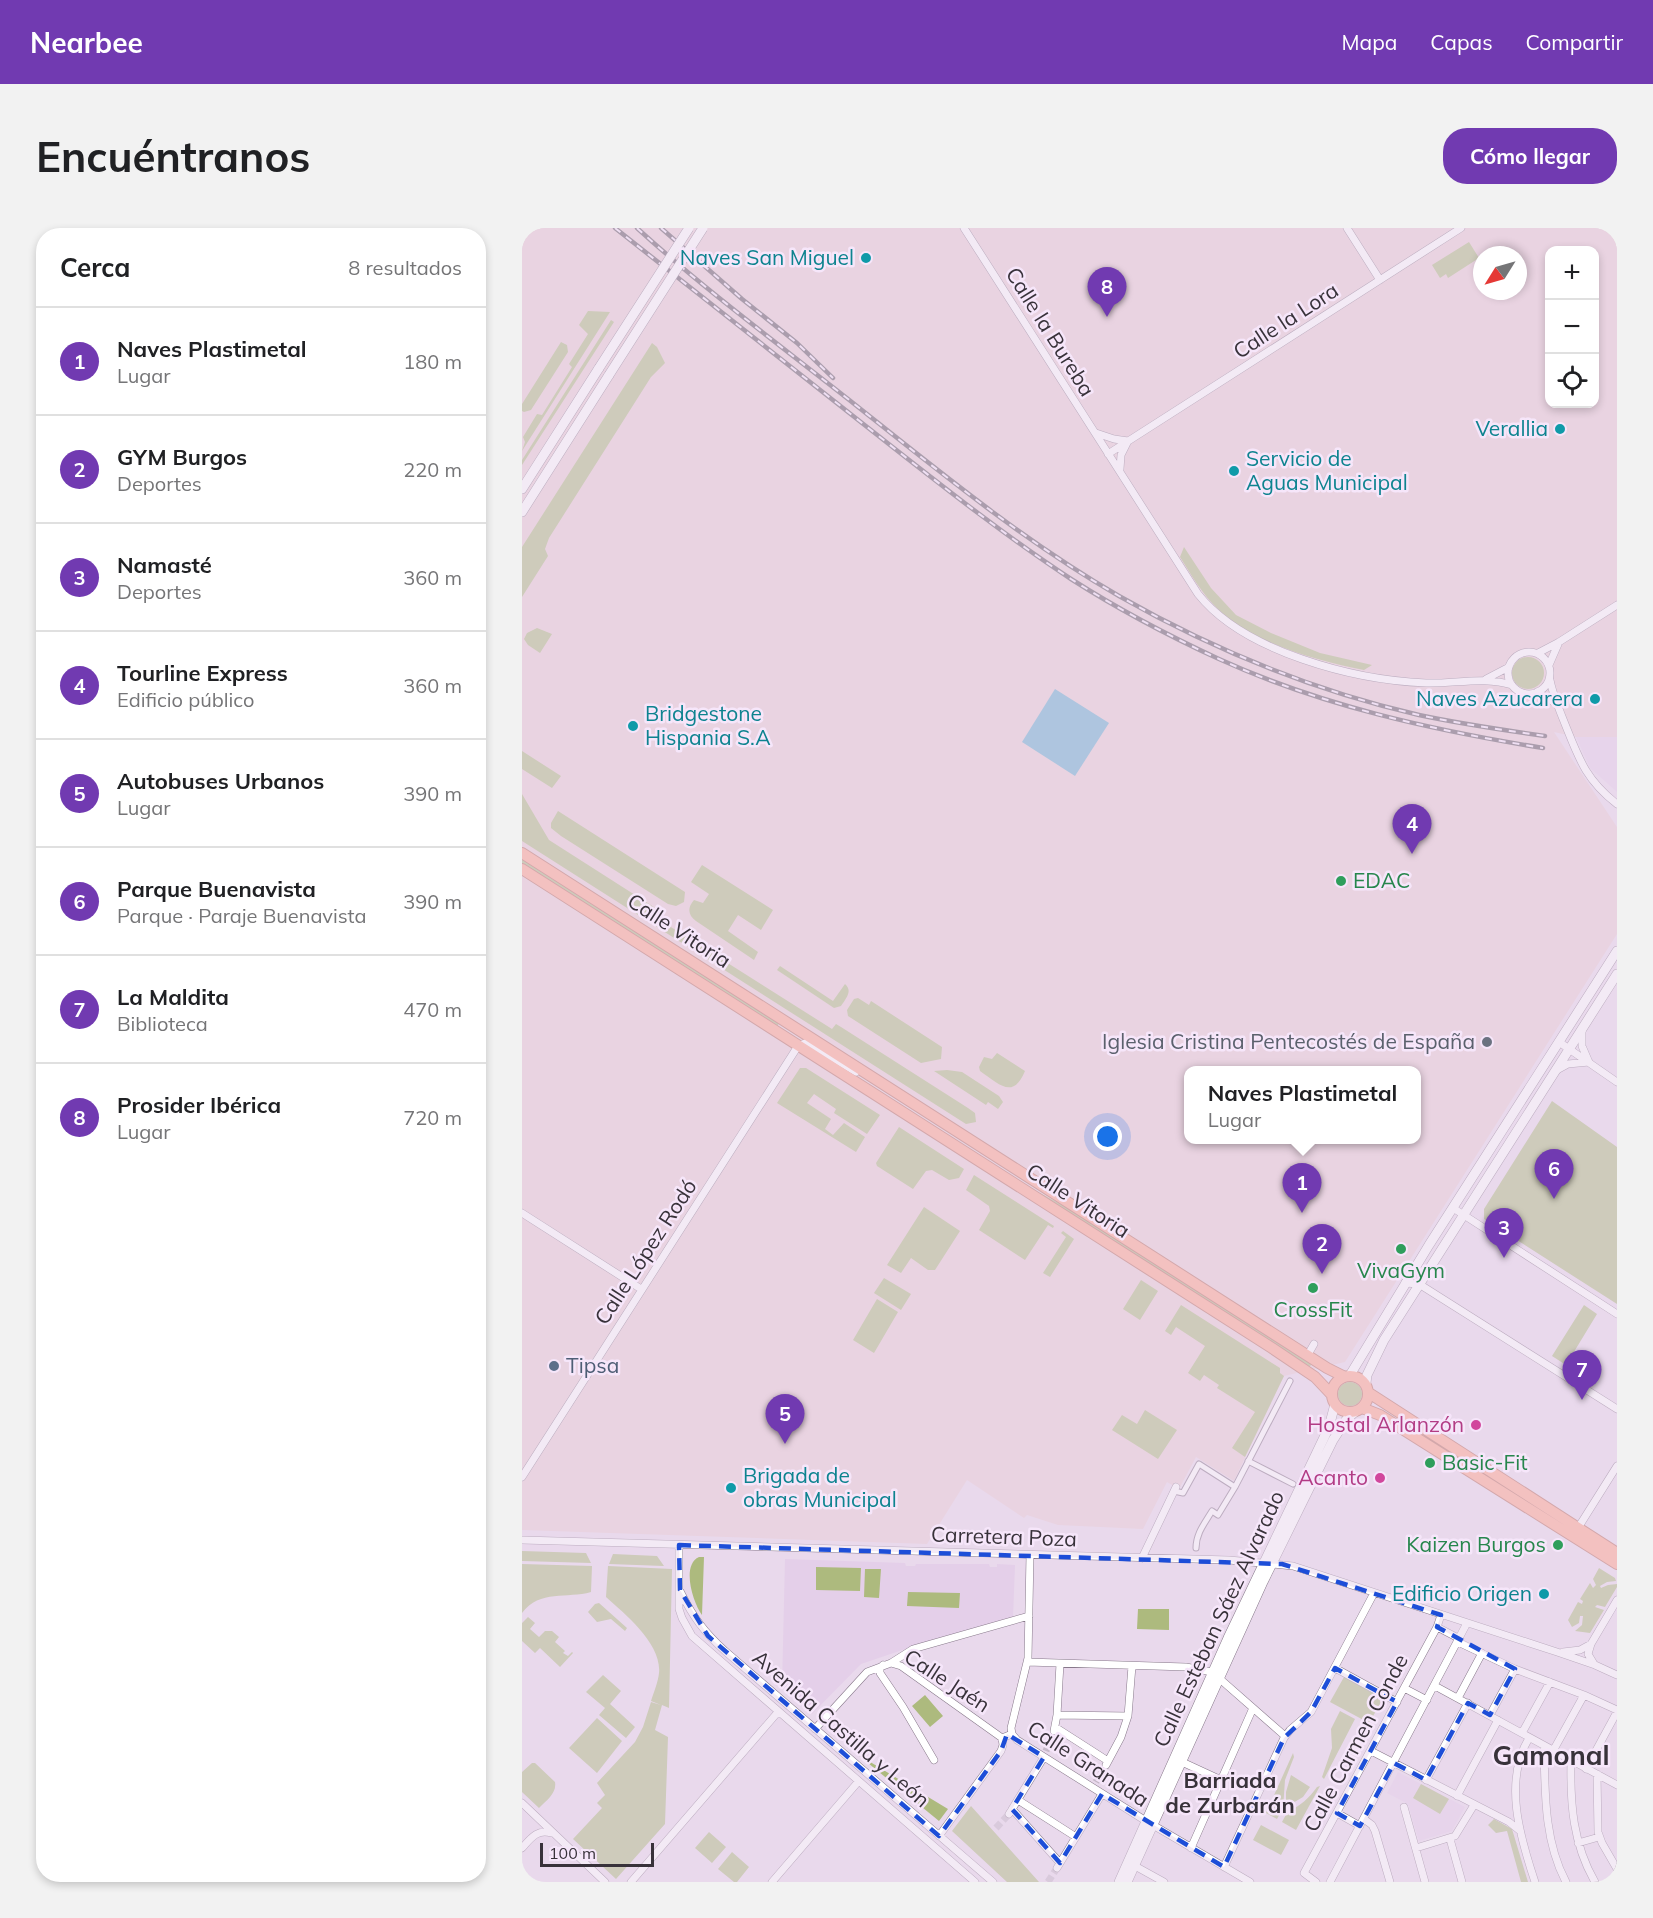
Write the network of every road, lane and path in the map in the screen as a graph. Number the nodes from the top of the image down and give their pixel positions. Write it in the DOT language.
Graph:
graph roads {
  1 [pos="690,228"];
  2 [pos="703,228"];
  3 [pos="964,228"];
  4 [pos="1347,228"];
  5 [pos="1461,228"];
  6 [pos="1380,280"];
  7 [pos="1094,432"];
  8 [pos="1128,441"];
  9 [pos="1108,454"];
  10 [pos="1120,472"];
  11 [pos="522,489"];
  12 [pos="522,512"];
  13 [pos="1617,606"];
  14 [pos="1559,642"];
  15 [pos="1538,653"];
  16 [pos="1549,665"];
  17 [pos="1509,667"];
  18 [pos="1486,679"];
  19 [pos="1550,680"];
  20 [pos="1512,685"];
  21 [pos="1537,692"];
  22 [pos="1557,704"];
  23 [pos="1617,804"];
  24 [pos="522,854"];
  25 [pos="522,869"];
  26 [pos="1617,951"];
  27 [pos="1617,974"];
  28 [pos="1592,991"];
  29 [pos="1602,997"];
  30 [pos="789,1024"];
  31 [pos="1582,1028"];
  32 [pos="1559,1042"];
  33 [pos="798,1046"];
  34 [pos="1569,1048"];
  35 [pos="1589,1062"];
  36 [pos="1554,1072"];
  37 [pos="876,1079"];
  38 [pos="1617,1082"];
  39 [pos="1527,1093"];
  40 [pos="1536,1100"];
  41 [pos="1453,1208"];
  42 [pos="522,1213"];
  43 [pos="1463,1215"];
  44 [pos="1406,1283"];
  45 [pos="1419,1284"];
  46 [pos="641,1289"];
  47 [pos="1617,1314"];
  48 [pos="1346,1376"];
  49 [pos="1290,1381"];
  50 [pos="1367,1388"];
  51 [pos="1334,1399"];
  52 [pos="1617,1409"];
  53 [pos="1359,1410"];
  54 [pos="1248,1461"];
  55 [pos="1617,1466"];
  56 [pos="522,1477"];
  57 [pos="1293,1484"];
  58 [pos="1235,1488"];
  59 [pos="1175,1489"];
  60 [pos="1578,1528"];
  61 [pos="522,1540"];
  62 [pos="679,1545"];
  63 [pos="1196,1548"];
  64 [pos="1617,1553"];
  65 [pos="1030,1555"];
  66 [pos="1142,1558"];
  67 [pos="1267,1563"];
  68 [pos="1617,1564"];
  69 [pos="680,1590"];
  70 [pos="1374,1593"];
  71 [pos="1617,1600"];
  72 [pos="1442,1615"];
  73 [pos="1029,1616"];
  74 [pos="1471,1624"];
  75 [pos="1437,1627"];
  76 [pos="1459,1641"];
  77 [pos="1591,1644"];
  78 [pos="1557,1652"];
  79 [pos="1482,1653"];
  80 [pos="1027,1662"];
  81 [pos="887,1664"];
  82 [pos="1060,1664"];
  83 [pos="1595,1665"];
  84 [pos="1132,1666"];
  85 [pos="1335,1668"];
  86 [pos="1515,1669"];
  87 [pos="1216,1675"];
  88 [pos="1617,1675"];
  89 [pos="1550,1682"];
  90 [pos="1435,1686"];
  91 [pos="1404,1688"];
  92 [pos="1584,1695"];
  93 [pos="1458,1698"];
  94 [pos="1427,1700"];
  95 [pos="1397,1702"];
  96 [pos="1468,1704"];
  97 [pos="1253,1708"];
  98 [pos="1617,1711"];
  99 [pos="778,1712"];
  100 [pos="1056,1715"];
  101 [pos="1490,1715"];
  102 [pos="1128,1716"];
  103 [pos="1498,1720"];
  104 [pos="814,1729"];
  105 [pos="1522,1733"];
  106 [pos="1012,1734"];
  107 [pos="1286,1736"];
  108 [pos="1529,1737"];
  109 [pos="1002,1738"];
  110 [pos="1544,1746"];
  111 [pos="1371,1751"];
  112 [pos="1553,1751"];
  113 [pos="1044,1755"];
  114 [pos="934,1760"];
  115 [pos="1571,1760"];
  116 [pos="1182,1762"];
  117 [pos="1394,1763"];
  118 [pos="1586,1768"];
  119 [pos="1597,1774"];
  120 [pos="1221,1780"];
  121 [pos="1426,1780"];
  122 [pos="858,1782"];
  123 [pos="1617,1785"];
  124 [pos="1102,1794"];
  125 [pos="1457,1796"];
  126 [pos="1018,1800"];
  127 [pos="522,1803"];
  128 [pos="1474,1805"];
  129 [pos="1404,1807"];
  130 [pos="1337,1813"];
  131 [pos="1362,1823"];
  132 [pos="1149,1824"];
  133 [pos="1519,1830"];
  134 [pos="551,1833"];
  135 [pos="939,1836"];
  136 [pos="1076,1837"];
  137 [pos="1599,1837"];
  138 [pos="1450,1839"];
  139 [pos="1578,1843"];
  140 [pos="522,1848"];
  141 [pos="1191,1848"];
  142 [pos="1416,1848"];
  143 [pos="1135,1866"];
  144 [pos="1224,1867"];
  145 [pos="1617,1869"];
  146 [pos="605,1882"];
  147 [pos="631,1882"];
  148 [pos="771,1882"];
  149 [pos="975,1882"];
  150 [pos="993,1882"];
  151 [pos="1119,1882"];
  152 [pos="1127,1882"];
  153 [pos="1164,1882"];
  154 [pos="1250,1882"];
  155 [pos="1316,1882"];
  156 [pos="1330,1882"];
  157 [pos="1390,1882"];
  158 [pos="1425,1882"];
  159 [pos="1462,1882"];
  160 [pos="1535,1882"];
  161 [pos="1566,1882"];
  162 [pos="1595,1882"];
  1 -- 11 [label="main road, bridge"];
  2 -- 12 [label="main road, bridge"];
  3 -- 7 [label="street, Calle la Bureba"];
  4 -- 6 [label="street"];
  5 -- 6 [label="street, Calle la Lora"];
  6 -- 8 [label="street, Calle la Lora"];
  7 -- 8 [label="street"];
  7 -- 9 [label="street, Calle la Bureba"];
  8 -- 9 [label="street, Calle la Lora"];
  8 -- 10 [label="street"];
  9 -- 10 [label="street, Calle la Bureba"];
  10 -- 18 [label="street, Calle la Bureba"];
  13 -- 14 [label="street"];
  14 -- 15 [label="street"];
  14 -- 16 [label="street"];
  15 -- 16 [label="street"];
  15 -- 17 [label="street"];
  16 -- 19 [label="street"];
  17 -- 18 [label="street"];
  17 -- 20 [label="street"];
  18 -- 20 [label="street"];
  19 -- 21 [label="street"];
  19 -- 22 [label="street"];
  20 -- 21 [label="street"];
  21 -- 22 [label="street"];
  22 -- 23 [label="street"];
  24 -- 30 [label="highway, Calle Vitoria"];
  25 -- 33 [label="highway, Calle Vitoria"];
  26 -- 28 [label="main road"];
  27 -- 29 [label="main road"];
  28 -- 29 [label="street"];
  28 -- 32 [label="main road"];
  29 -- 31 [label="main road"];
  30 -- 33 [label="highway"];
  30 -- 37 [label="highway, Calle Vitoria"];
  31 -- 34 [label="main road"];
  31 -- 35 [label="street"];
  32 -- 34 [label="street"];
  32 -- 39 [label="main road"];
  33 -- 37 [label="street, Calle Vitoria"];
  33 -- 46 [label="street, Calle López Rodó"];
  33 -- 51 [label="highway, Calle Vitoria"];
  34 -- 35 [label="street"];
  34 -- 36 [label="main road"];
  35 -- 36 [label="street"];
  35 -- 38 [label="street"];
  36 -- 40 [label="main road"];
  37 -- 48 [label="highway, Calle Vitoria"];
  39 -- 40 [label="street"];
  39 -- 41 [label="main road"];
  40 -- 43 [label="main road"];
  41 -- 43 [label="street"];
  41 -- 44 [label="main road"];
  42 -- 46 [label="street"];
  43 -- 45 [label="main road"];
  43 -- 47 [label="street"];
  44 -- 45 [label="street"];
  44 -- 48 [label="main road"];
  45 -- 50 [label="main road"];
  45 -- 52 [label="street"];
  46 -- 56 [label="street, Calle López Rodó"];
  48 -- 50 [label="highway"];
  48 -- 51 [label="highway"];
  49 -- 54 [label="street"];
  50 -- 53 [label="highway"];
  50 -- 60 [label="highway"];
  51 -- 53 [label="highway"];
  51 -- 67 [label="main road, Calle Esteban Sáez Alvarado"];
  53 -- 67 [label="main road, Calle Esteban Sáez Alvarado"];
  53 -- 68 [label="highway"];
  54 -- 57 [label="street"];
  54 -- 58 [label="street"];
  55 -- 60 [label="street"];
  58 -- 59 [label="street"];
  58 -- 63 [label="street"];
  59 -- 66 [label="street"];
  60 -- 64 [label="highway"];
  61 -- 62 [label="street, Carretera Poza"];
  62 -- 65 [label="street, Carretera Poza"];
  62 -- 69 [label="street, Avenida Castilla y León"];
  65 -- 66 [label="street, Carretera Poza"];
  65 -- 73 [label="street"];
  66 -- 67 [label="street, Carretera Poza"];
  67 -- 70 [label="street, Carretera Poza"];
  67 -- 87 [label="main road, Calle Esteban Sáez Alvarado"];
  69 -- 99 [label="street, Avenida Castilla y León"];
  69 -- 104 [label="street, Avenida Castilla y León"];
  70 -- 72 [label="street, Carretera Poza"];
  70 -- 85 [label="street"];
  71 -- 77 [label="street"];
  72 -- 74 [label="street, Carretera Poza"];
  72 -- 75 [label="street, Calle Carmen Conde"];
  73 -- 80 [label="street"];
  73 -- 81 [label="street"];
  74 -- 76 [label="street"];
  74 -- 78 [label="street, Carretera Poza"];
  75 -- 76 [label="street"];
  75 -- 91 [label="street, Calle Carmen Conde"];
  76 -- 79 [label="street"];
  76 -- 90 [label="street"];
  77 -- 78 [label="street"];
  77 -- 83 [label="street"];
  78 -- 83 [label="street, Carretera Poza"];
  79 -- 86 [label="street"];
  79 -- 93 [label="street"];
  80 -- 82 [label="street"];
  80 -- 106 [label="street"];
  81 -- 104 [label="street, Calle Jaén"];
  81 -- 109 [label="street, Calle Jaén"];
  81 -- 114 [label="street"];
  82 -- 84 [label="street"];
  82 -- 100 [label="street"];
  83 -- 88 [label="street, Carretera Poza"];
  84 -- 87 [label="street"];
  84 -- 102 [label="street"];
  85 -- 95 [label="street"];
  85 -- 107 [label="street"];
  86 -- 89 [label="street"];
  86 -- 101 [label="street"];
  87 -- 97 [label="street"];
  87 -- 116 [label="main road, Calle Esteban Sáez Alvarado"];
  87 -- 132 [label="main road, Calle Esteban Sáez Alvarado"];
  89 -- 92 [label="street"];
  89 -- 105 [label="street"];
  90 -- 93 [label="street"];
  90 -- 94 [label="street"];
  91 -- 94 [label="street"];
  91 -- 95 [label="street, Calle Carmen Conde"];
  92 -- 98 [label="street"];
  92 -- 112 [label="street"];
  93 -- 96 [label="street"];
  94 -- 117 [label="street"];
  95 -- 111 [label="street, Calle Carmen Conde"];
  96 -- 101 [label="street"];
  96 -- 121 [label="street"];
  97 -- 107 [label="street"];
  97 -- 120 [label="street"];
  98 -- 118 [label="street"];
  99 -- 122 [label="street, Avenida Castilla y León"];
  99 -- 147 [label="street"];
  100 -- 102 [label="street"];
  100 -- 102 [label="street"];
  101 -- 103 [label="street"];
  103 -- 105 [label="street"];
  103 -- 125 [label="street"];
  104 -- 135 [label="street, Avenida Castilla y León"];
  105 -- 108 [label="street"];
  106 -- 109 [label="street, Calle Jaén"];
  106 -- 113 [label="street, Calle Granada"];
  107 -- 144 [label="street"];
  108 -- 110 [label="street"];
  108 -- 133 [label="street"];
  109 -- 135 [label="street"];
  110 -- 112 [label="street"];
  110 -- 161 [label="street"];
  111 -- 117 [label="street"];
  111 -- 130 [label="street, Calle Carmen Conde"];
  112 -- 115 [label="street"];
  113 -- 124 [label="street, Calle Granada"];
  113 -- 126 [label="street"];
  115 -- 118 [label="street"];
  115 -- 139 [label="street"];
  116 -- 120 [label="street"];
  116 -- 132 [label="main road, Calle Esteban Sáez Alvarado"];
  117 -- 121 [label="street"];
  117 -- 131 [label="street"];
  118 -- 119 [label="street"];
  119 -- 123 [label="street"];
  119 -- 137 [label="street"];
  120 -- 141 [label="street"];
  121 -- 125 [label="street"];
  122 -- 148 [label="street"];
  122 -- 149 [label="street, Avenida Castilla y León"];
  124 -- 132 [label="street, Calle Granada"];
  124 -- 136 [label="street"];
  125 -- 128 [label="street"];
  126 -- 136 [label="street"];
  126 -- 136 [label="street"];
  127 -- 134 [label="street"];
  128 -- 133 [label="street"];
  128 -- 138 [label="street"];
  129 -- 142 [label="street"];
  130 -- 131 [label="street"];
  130 -- 155 [label="street, Calle Carmen Conde"];
  131 -- 156 [label="street"];
  131 -- 157 [label="street"];
  132 -- 141 [label="street, Calle Granada"];
  132 -- 143 [label="main road, Calle Esteban Sáez Alvarado"];
  132 -- 151 [label="main road, Calle Esteban Sáez Alvarado"];
  133 -- 160 [label="street"];
  134 -- 140 [label="street"];
  134 -- 146 [label="street"];
  135 -- 150 [label="street, Avenida Castilla y León"];
  137 -- 139 [label="street"];
  137 -- 145 [label="street"];
  138 -- 142 [label="street"];
  138 -- 159 [label="street"];
  139 -- 162 [label="street"];
  141 -- 144 [label="street, Calle Granada"];
  142 -- 158 [label="street"];
  143 -- 152 [label="main road, Calle Esteban Sáez Alvarado"];
  143 -- 153 [label="street"];
  144 -- 154 [label="street, Calle Granada"];
}
